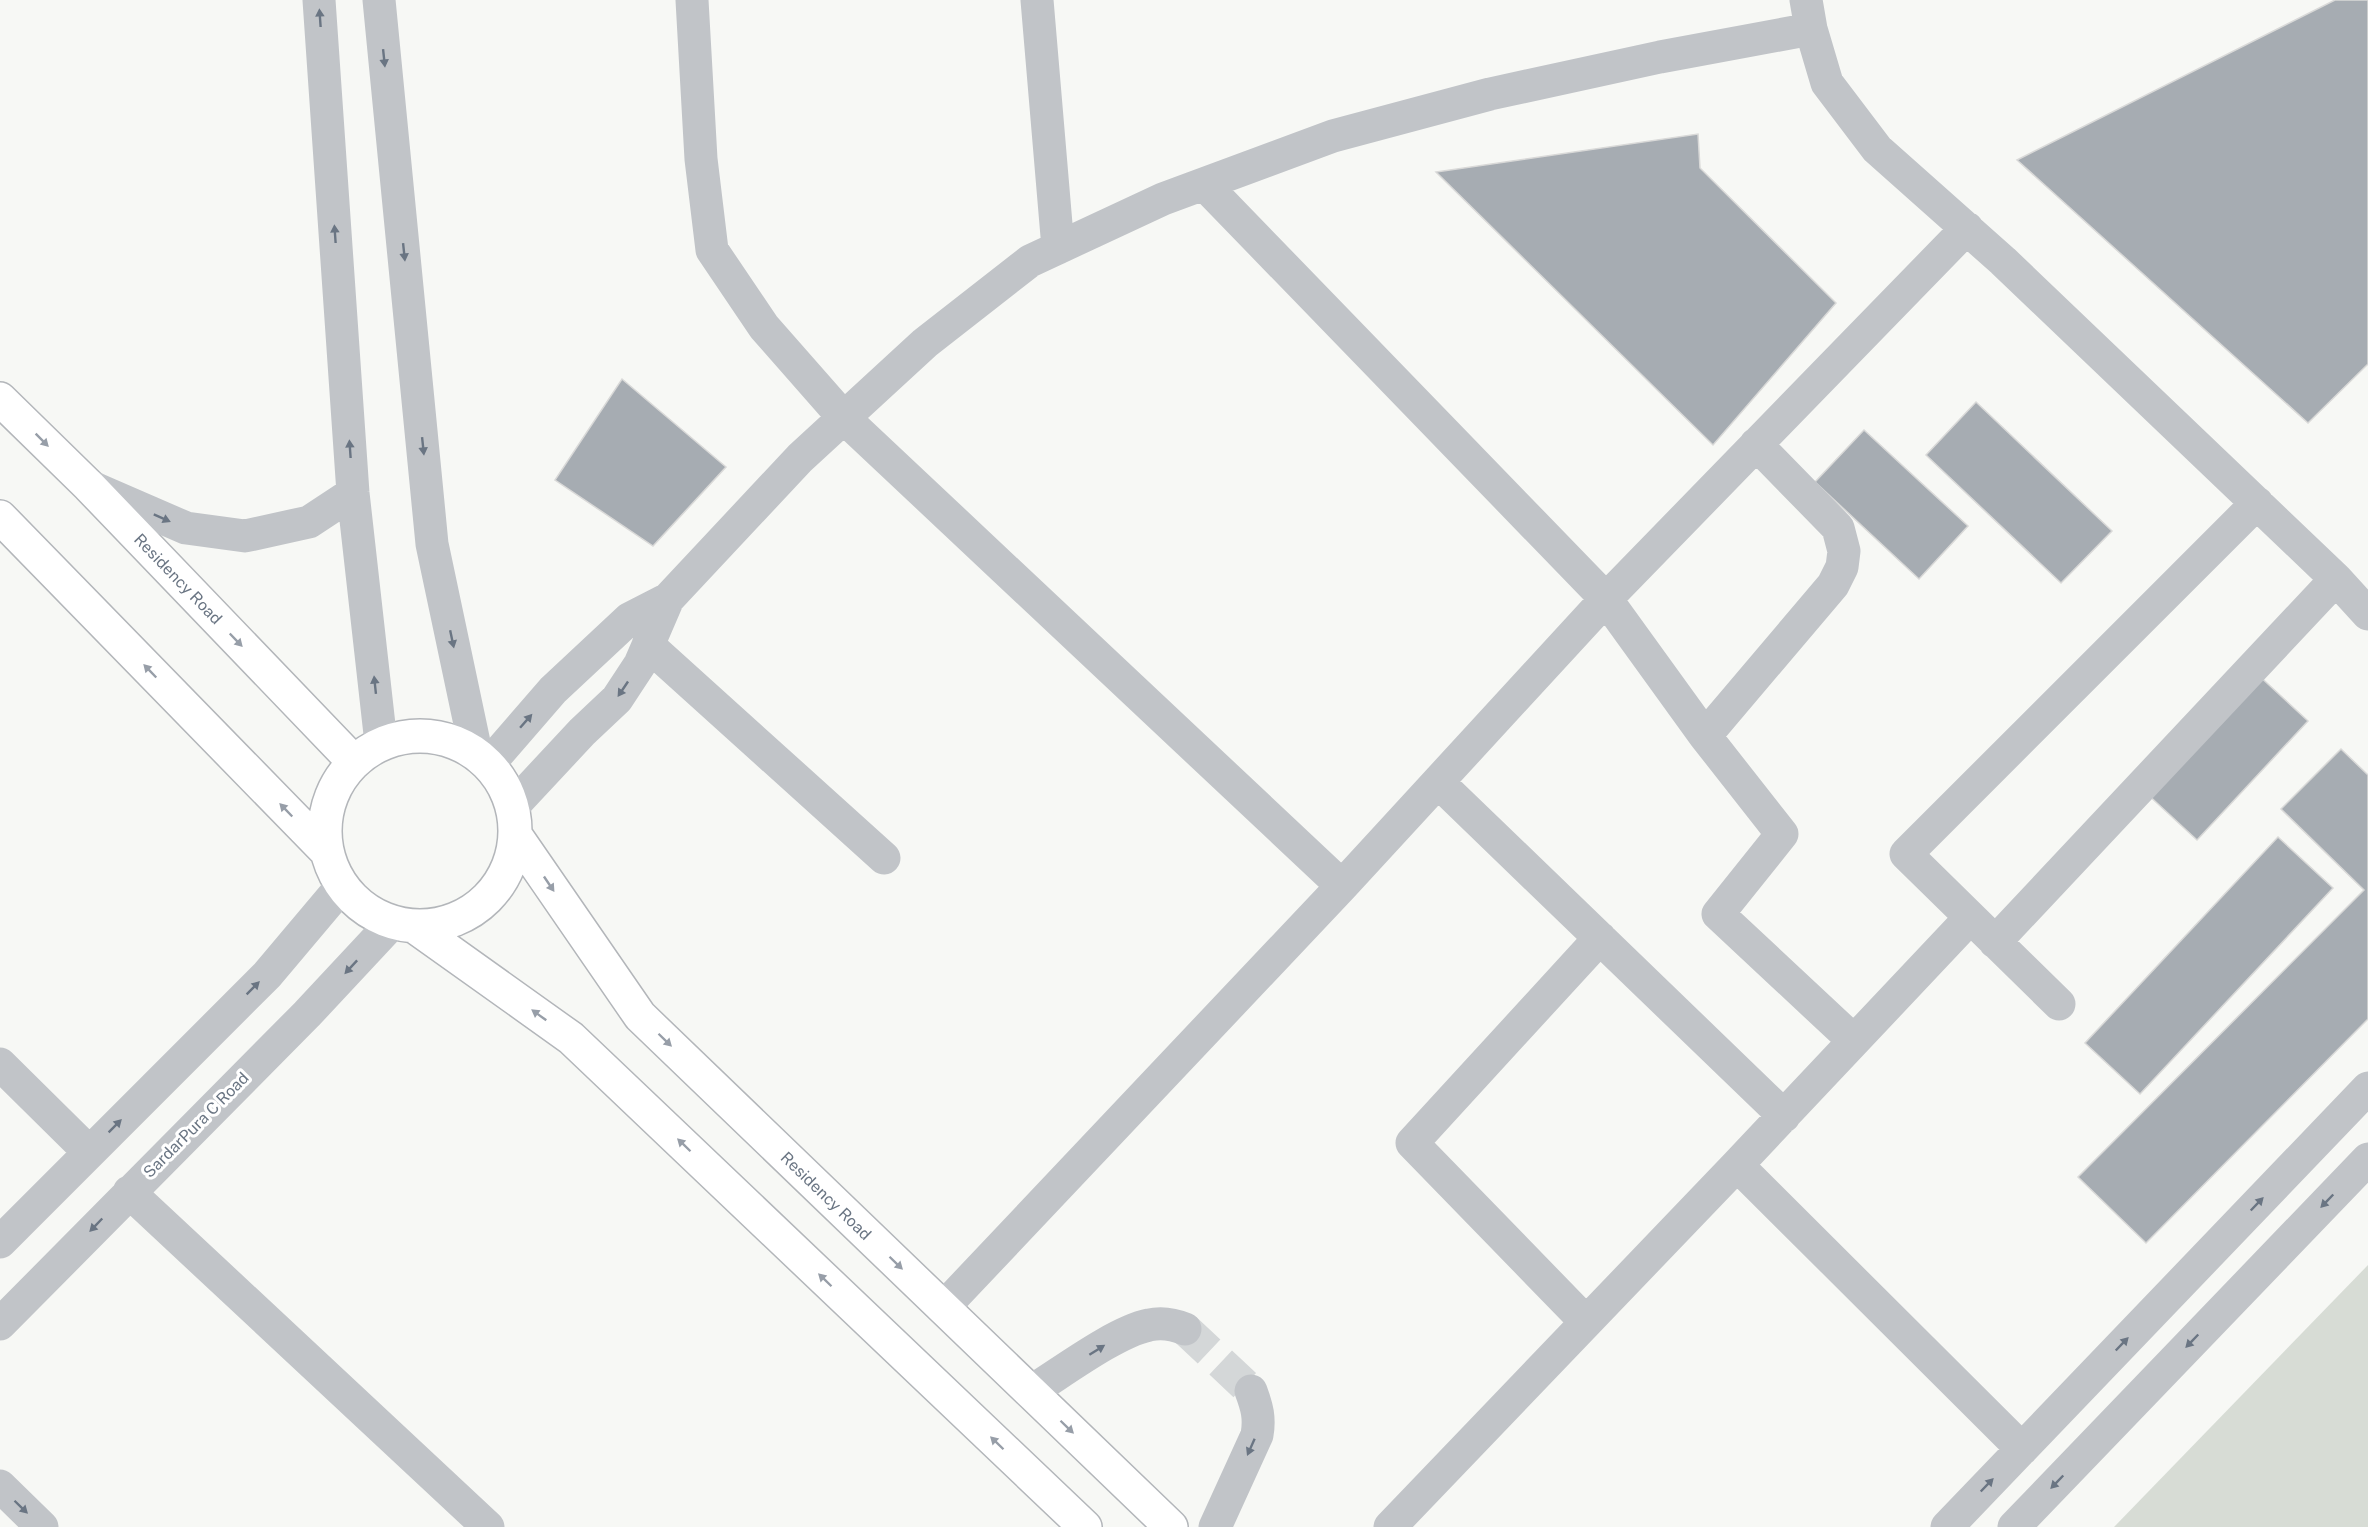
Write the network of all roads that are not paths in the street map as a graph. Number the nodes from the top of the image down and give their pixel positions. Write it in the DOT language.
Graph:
graph roads {
  1 [pos="319,0"];
  2 [pos="379,0"];
  3 [pos="692,0"];
  4 [pos="1037,0"];
  5 [pos="1808,15"];
  6 [pos="1204,184"];
  7 [pos="1967,228"];
  8 [pos="1058,248"];
  9 [pos="0,399"];
  10 [pos="844,418"];
  11 [pos="1756,444"];
  12 [pos="89,486"];
  13 [pos="353,493"];
  14 [pos="2257,503"];
  15 [pos="0,517"];
  16 [pos="2336,579"];
  17 [pos="668,599"];
  18 [pos="1606,599"];
  19 [pos="2368,614"];
  20 [pos="648,645"];
  21 [pos="1706,736"];
  22 [pos="381,743"];
  23 [pos="482,759"];
  24 [pos="354,762"];
  25 [pos="1438,782"];
  26 [pos="514,821"];
  27 [pos="327,852"];
  28 [pos="884,858"];
  29 [pos="342,886"];
  30 [pos="1342,886"];
  31 [pos="1970,918"];
  32 [pos="403,925"];
  33 [pos="1600,938"];
  34 [pos="1995,942"];
  35 [pos="2059,1004"];
  36 [pos="1854,1041"];
  37 [pos="0,1064"];
  38 [pos="2368,1088"];
  39 [pos="1784,1116"];
  40 [pos="89,1152"];
  41 [pos="2368,1159"];
  42 [pos="1737,1166"];
  43 [pos="129,1192"];
  44 [pos="0,1242"];
  45 [pos="943,1308"];
  46 [pos="1587,1322"];
  47 [pos="0,1324"];
  48 [pos="1185,1329"];
  49 [pos="1251,1391"];
  50 [pos="1030,1392"];
  51 [pos="2022,1449"];
  52 [pos="0,1486"];
  53 [pos="42,1527"];
  54 [pos="488,1527"];
  55 [pos="1085,1527"];
  56 [pos="1171,1527"];
  57 [pos="1215,1527"];
  58 [pos="1390,1527"];
  59 [pos="1947,1527"];
  60 [pos="2014,1527"];
  13 -- 1 [label="street, one-way"];
  2 -- 23 [label="street, one-way"];
  3 -- 10 [label="street"];
  4 -- 8 [label="street"];
  5 -- 6 [label="street"];
  5 -- 7 [label="street"];
  6 -- 8 [label="street"];
  6 -- 18 [label="street"];
  7 -- 11 [label="street"];
  7 -- 14 [label="street"];
  8 -- 10 [label="street"];
  9 -- 12 [label="main road, Residency Road, one-way"];
  10 -- 17 [label="street"];
  10 -- 30 [label="street"];
  11 -- 18 [label="street"];
  11 -- 21 [label="street"];
  12 -- 13 [label="street, one-way"];
  12 -- 24 [label="main road, Residency Road, one-way"];
  22 -- 13 [label="street, one-way"];
  14 -- 16 [label="street"];
  14 -- 31 [label="street"];
  27 -- 15 [label="main road, one-way"];
  16 -- 19 [label="street"];
  16 -- 34 [label="street"];
  17 -- 20 [label="street"];
  23 -- 17 [label="street, one-way"];
  18 -- 21 [label="street"];
  18 -- 25 [label="street"];
  20 -- 26 [label="street, one-way"];
  20 -- 28 [label="street"];
  21 -- 36 [label="street"];
  22 -- 23 [label="main road"];
  22 -- 24 [label="main road"];
  23 -- 26 [label="main road"];
  24 -- 27 [label="main road"];
  25 -- 30 [label="street"];
  25 -- 33 [label="street"];
  26 -- 32 [label="main road"];
  26 -- 45 [label="main road, Residency Road, one-way"];
  27 -- 29 [label="main road"];
  29 -- 32 [label="main road"];
  40 -- 29 [label="street, one-way"];
  30 -- 45 [label="street"];
  31 -- 34 [label="street"];
  31 -- 36 [label="street"];
  32 -- 43 [label="street, SardarPura C Road, one-way"];
  55 -- 32 [label="main road, one-way"];
  33 -- 39 [label="street"];
  33 -- 46 [label="street"];
  34 -- 35 [label="street"];
  36 -- 39 [label="street"];
  37 -- 40 [label="street"];
  51 -- 38 [label="street, one-way"];
  39 -- 42 [label="street"];
  40 -- 44 [label="street"];
  41 -- 60 [label="street, one-way"];
  42 -- 46 [label="street"];
  42 -- 51 [label="street"];
  43 -- 47 [label="street, SardarPura C Road, one-way"];
  43 -- 54 [label="street"];
  45 -- 50 [label="main road, Residency Road"];
  46 -- 58 [label="street"];
  50 -- 48 [label="street, one-way"];
  49 -- 57 [label="street, one-way"];
  50 -- 56 [label="main road, Residency Road, one-way"];
  59 -- 51 [label="street, one-way"];
  52 -- 53 [label="street, one-way"];
}
